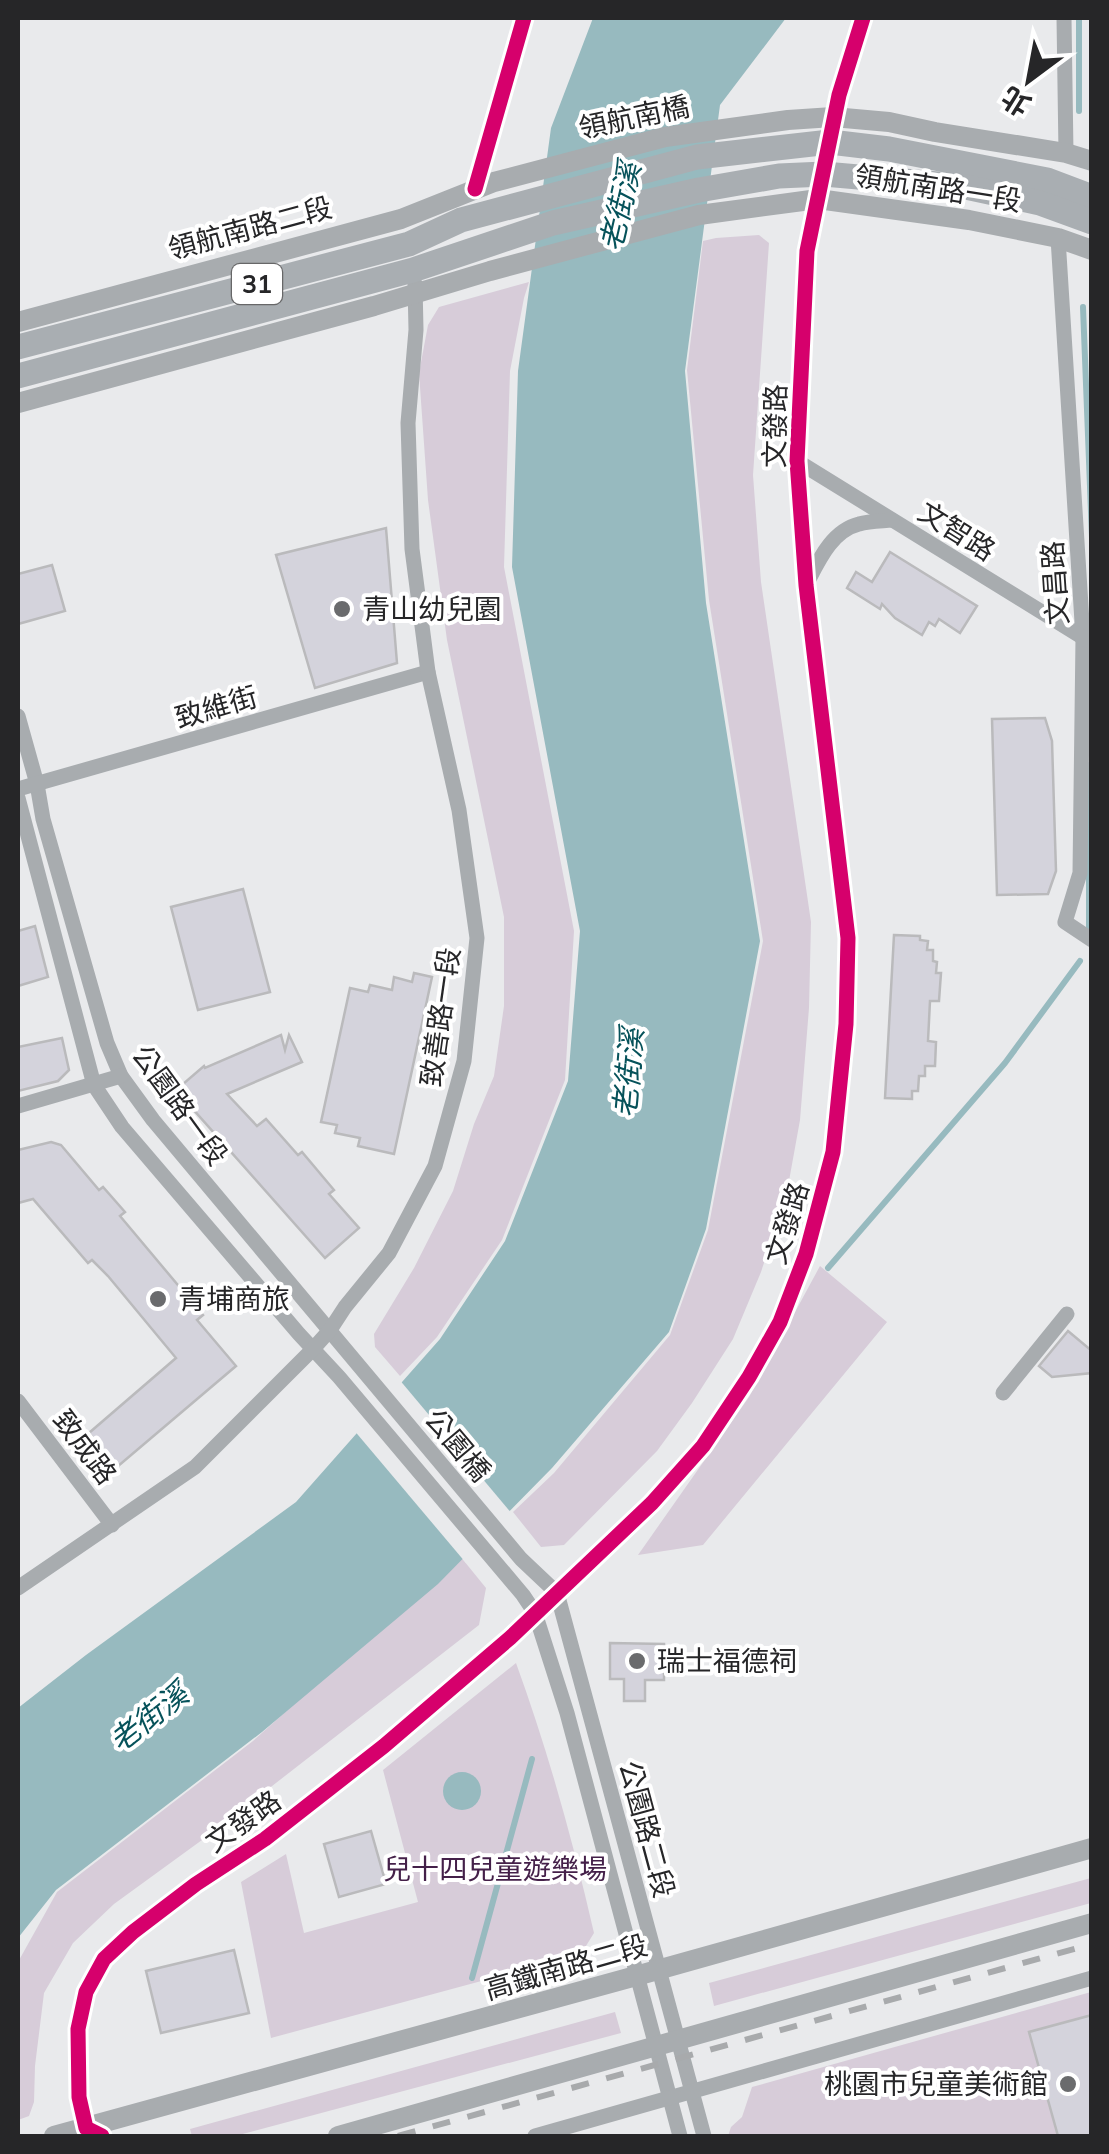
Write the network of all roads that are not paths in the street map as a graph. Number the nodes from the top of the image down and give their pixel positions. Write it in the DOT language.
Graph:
graph roads {
  1 [pos="862,18"];
  2 [pos="1064,18"];
  3 [pos="788,120"];
  4 [pos="832,129"];
  5 [pos="784,147"];
  6 [pos="1066,153"];
  7 [pos="1092,161"];
  8 [pos="494,182"];
  9 [pos="821,187"];
  10 [pos="1092,197"];
  11 [pos="493,212"];
  12 [pos="400,219"];
  13 [pos="1092,222"];
  14 [pos="1058,238"];
  15 [pos="491,243"];
  16 [pos="1092,250"];
  17 [pos="412,269"];
  18 [pos="490,271"];
  19 [pos="18,322"];
  20 [pos="18,347"];
  21 [pos="18,376"];
  22 [pos="18,403"];
  23 [pos="797,461"];
  24 [pos="892,520"];
  25 [pos="806,585"];
  26 [pos="1087,641"];
  27 [pos="428,672"];
  28 [pos="18,716"];
  29 [pos="37,784"];
  30 [pos="18,789"];
  31 [pos="18,798"];
  32 [pos="1092,940"];
  33 [pos="121,1076"];
  34 [pos="94,1085"];
  35 [pos="18,1106"];
  36 [pos="1068,1314"];
  37 [pos="330,1330"];
  38 [pos="312,1349"];
  39 [pos="356,1362"];
  40 [pos="339,1377"];
  41 [pos="1003,1393"];
  42 [pos="18,1402"];
  43 [pos="112,1524"];
  44 [pos="18,1588"];
  45 [pos="557,1593"];
  46 [pos="535,1613"];
  47 [pos="1092,1848"];
  48 [pos="1092,1923"];
  49 [pos="659,1970"];
  50 [pos="636,1976"];
  51 [pos="1092,1978"];
  52 [pos="678,2040"];
  53 [pos="654,2047"];
  54 [pos="692,2092"];
  55 [pos="669,2099"];
  56 [pos="94,2132"];
  57 [pos="54,2136"];
  58 [pos="338,2136"];
  59 [pos="535,2136"];
  60 [pos="680,2136"];
  61 [pos="704,2136"];
  1 -- 4 [label="street, 文發路"];
  2 -- 6 [label="street"];
  3 -- 4 [label="street, 領航南路一段 / 31"];
  3 -- 8 [label="street, 領航南橋 / 31"];
  4 -- 5 [label="main road, 領航南路一段 / 31"];
  4 -- 6 [label="street, 領航南路一段 / 31"];
  4 -- 9 [label="street, 文發路"];
  4 -- 10 [label="main road, 領航南路一段 / 31"];
  5 -- 11 [label="main road, 領航南橋 / 31"];
  6 -- 7 [label="street, 領航南路一段 / 31"];
  8 -- 12 [label="street, 領航南路二段 / 31"];
  9 -- 13 [label="main road, 領航南路一段 / 31"];
  9 -- 14 [label="street, 領航南路一段 / 31"];
  9 -- 15 [label="main road, 領航南路一段 / 31"];
  9 -- 18 [label="street, 領航南路一段 / 31"];
  9 -- 23 [label="street, 文發路"];
  11 -- 17 [label="main road, 領航南路二段 / 31"];
  12 -- 17 [label="street, 致善路一段"];
  12 -- 19 [label="street, 領航南路二段 / 31"];
  14 -- 16 [label="street, 領航南路一段 / 31"];
  14 -- 26 [label="street, 文昌路"];
  15 -- 17 [label="main road, 領航南路二段 / 31"];
  17 -- 18 [label="street, 領航南路二段 / 31"];
  17 -- 20 [label="main road, 領航南路二段 / 31"];
  17 -- 21 [label="main road, 領航南路二段 / 31"];
  17 -- 22 [label="street, 領航南路二段 / 31"];
  17 -- 27 [label="street, 致善路一段"];
  23 -- 24 [label="street, 文智路"];
  23 -- 25 [label="street, 文發路"];
  24 -- 25 [label="street"];
  24 -- 26 [label="street, 文智路"];
  25 -- 45 [label="street, 文發路"];
  26 -- 32 [label="street, 文昌路"];
  27 -- 29 [label="street, 致維街"];
  27 -- 37 [label="street, 致善路一段"];
  28 -- 29 [label="street, 公園路一段"];
  29 -- 30 [label="street, 致維街"];
  29 -- 33 [label="street, 公園路一段"];
  31 -- 34 [label="street, 公園路一段"];
  33 -- 34 [label="street"];
  33 -- 37 [label="street, 公園路一段"];
  34 -- 35 [label="street"];
  34 -- 38 [label="street, 公園路一段"];
  36 -- 41 [label="street"];
  37 -- 38 [label="street, 致善路一段"];
  37 -- 39 [label="street, 公園路一段"];
  38 -- 40 [label="street, 公園路一段"];
  38 -- 43 [label="street, 致善路一段"];
  39 -- 45 [label="street, 公園橋"];
  40 -- 46 [label="street, 公園橋"];
  42 -- 43 [label="street, 致成路"];
  43 -- 44 [label="street, 致善路一段"];
  45 -- 46 [label="street, 文發路"];
  45 -- 49 [label="street, 公園路二段"];
  46 -- 50 [label="street, 公園路二段"];
  46 -- 56 [label="street, 文發路"];
  47 -- 49 [label="street, 高鐵南路二段"];
  48 -- 52 [label="street"];
  49 -- 50 [label="street, 高鐵南路二段"];
  49 -- 52 [label="street, 公園路二段"];
  50 -- 53 [label="street, 公園路二段"];
  50 -- 56 [label="street, 高鐵南路二段"];
  51 -- 54 [label="street"];
  52 -- 53 [label="street"];
  52 -- 54 [label="street, 公園路二段"];
  53 -- 55 [label="street, 公園路二段"];
  53 -- 58 [label="street"];
  54 -- 55 [label="street"];
  54 -- 61 [label="street, 公園路二段"];
  55 -- 59 [label="street"];
  55 -- 60 [label="street, 公園路二段"];
  56 -- 57 [label="street, 高鐵南路二段"];
}
